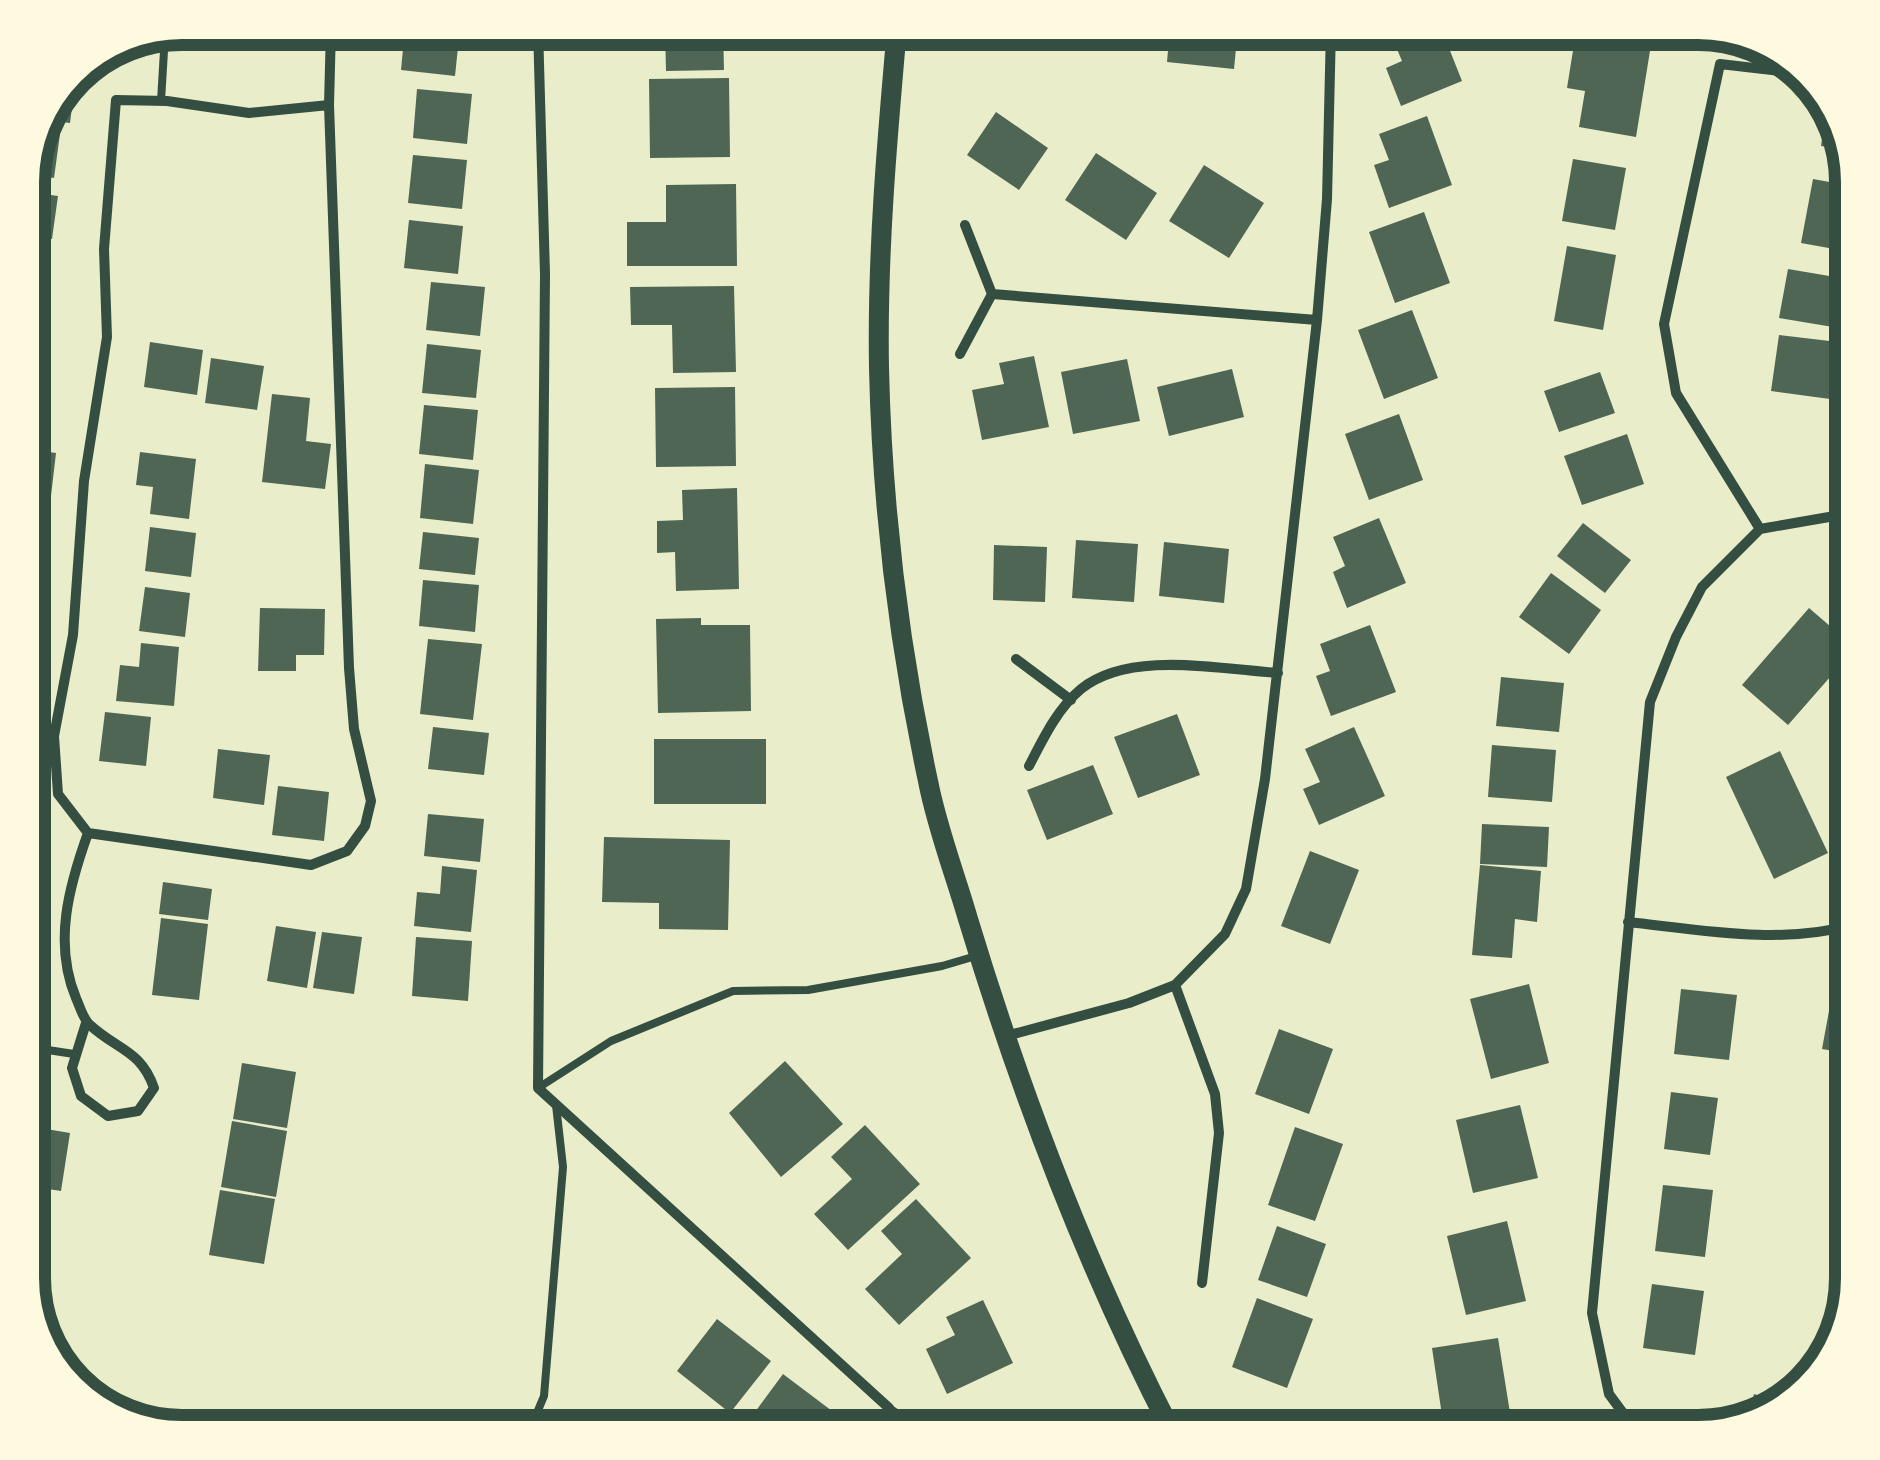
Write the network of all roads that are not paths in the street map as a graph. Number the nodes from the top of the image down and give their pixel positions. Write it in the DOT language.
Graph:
graph roads {
  1 [pos="331,45"];
  2 [pos="538,45"];
  3 [pos="896,45"];
  4 [pos="1331,45"];
  5 [pos="164,47"];
  6 [pos="1777,71"];
  7 [pos="161,101"];
  8 [pos="329,105"];
  9 [pos="964,224"];
  10 [pos="992,294"];
  11 [pos="1317,320"];
  12 [pos="960,354"];
  13 [pos="1835,516"];
  14 [pos="1760,529"];
  15 [pos="1016,659"];
  16 [pos="1278,672"];
  17 [pos="1071,700"];
  18 [pos="1029,766"];
  19 [pos="88,833"];
  20 [pos="1628,922"];
  21 [pos="1835,929"];
  22 [pos="980,956"];
  23 [pos="1174,984"];
  24 [pos="86,1024"];
  25 [pos="1005,1036"];
  26 [pos="45,1050"];
  27 [pos="74,1054"];
  28 [pos="538,1088"];
  29 [pos="556,1105"];
  30 [pos="1202,1283"];
  31 [pos="890,1408"];
  32 [pos="536,1415"];
  33 [pos="884,1415"];
  34 [pos="900,1415"];
  35 [pos="1164,1415"];
  36 [pos="1624,1415"];
  1 -- 8 [label="street"];
  2 -- 28 [label="street"];
  3 -- 22 [label="main road"];
  4 -- 11 [label="street"];
  5 -- 7 [label="lane"];
  6 -- 14 [label="street"];
  7 -- 8 [label="street"];
  7 -- 19 [label="street"];
  8 -- 19 [label="street"];
  9 -- 10 [label="street"];
  10 -- 11 [label="street"];
  10 -- 12 [label="street"];
  11 -- 16 [label="street"];
  13 -- 14 [label="street"];
  14 -- 20 [label="street"];
  15 -- 17 [label="street"];
  16 -- 17 [label="street"];
  16 -- 23 [label="street"];
  17 -- 18 [label="street"];
  19 -- 24 [label="street"];
  20 -- 21 [label="street"];
  20 -- 36 [label="street"];
  22 -- 25 [label="main road"];
  22 -- 28 [label="lane"];
  23 -- 25 [label="street"];
  23 -- 30 [label="street"];
  24 -- 27 [label="street"];
  24 -- 27 [label="street"];
  25 -- 35 [label="main road"];
  26 -- 27 [label="lane"];
  28 -- 29 [label="street"];
  29 -- 31 [label="street"];
  29 -- 32 [label="lane"];
  31 -- 33 [label="street"];
  31 -- 34 [label="lane"];
}
